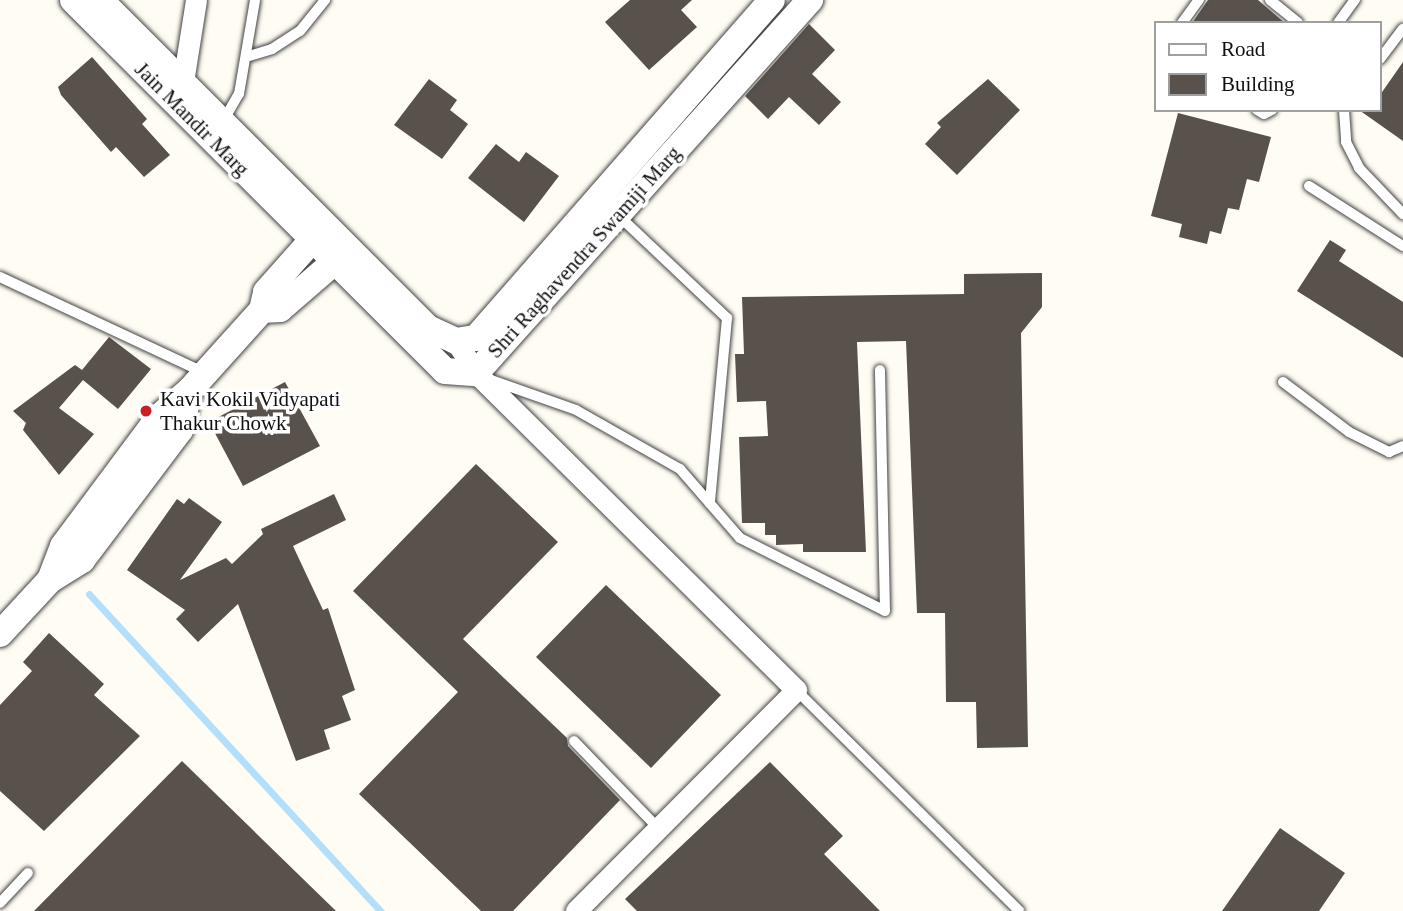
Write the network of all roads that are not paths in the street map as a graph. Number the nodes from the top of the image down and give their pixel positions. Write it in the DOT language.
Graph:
graph roads {
  1 [pos="73,0"];
  2 [pos="100,0"];
  3 [pos="196,0"];
  4 [pos="255,0"];
  5 [pos="325,0"];
  6 [pos="1199,0"];
  7 [pos="1270,0"];
  8 [pos="1355,0"];
  9 [pos="772,1"];
  10 [pos="801,10"];
  11 [pos="1183,21"];
  12 [pos="1296,21"];
  13 [pos="1339,21"];
  14 [pos="113,27"];
  15 [pos="1403,29"];
  16 [pos="1382,56"];
  17 [pos="246,57"];
  18 [pos="183,82"];
  19 [pos="1344,112"];
  20 [pos="206,115"];
  21 [pos="680,126"];
  22 [pos="1309,186"];
  23 [pos="1403,214"];
  24 [pos="606,215"];
  25 [pos="318,232"];
  26 [pos="1403,246"];
  27 [pos="342,256"];
  28 [pos="0,277"];
  29 [pos="262,310"];
  30 [pos="405,319"];
  31 [pos="456,341"];
  32 [pos="880,370"];
  33 [pos="476,373"];
  34 [pos="197,381"];
  35 [pos="1283,382"];
  36 [pos="1403,446"];
  37 [pos="710,503"];
  38 [pos="0,634"];
  39 [pos="796,690"];
  40 [pos="574,741"];
  41 [pos="659,828"];
  42 [pos="28,873"];
  43 [pos="0,903"];
  44 [pos="576,911"];
  45 [pos="1018,911"];
  1 -- 14 [label="street, Jain Mandir Marg"];
  2 -- 14 [label="street, Jain Mandir Marg"];
  3 -- 18 [label="street"];
  4 -- 17 [label="lane"];
  5 -- 17 [label="lane"];
  6 -- 11 [label="lane"];
  7 -- 12 [label="lane"];
  8 -- 13 [label="lane"];
  9 -- 10 [label="street"];
  9 -- 21 [label="street, Shri Raghavendra Swamiji Marg"];
  10 -- 21 [label="street, Shri Raghavendra Swamiji Marg"];
  14 -- 18 [label="street, Jain Mandir Marg"];
  14 -- 20 [label="street, Jain Mandir Marg"];
  15 -- 16 [label="lane"];
  17 -- 20 [label="lane"];
  18 -- 20 [label="street, Jain Mandir Marg"];
  19 -- 23 [label="lane"];
  20 -- 25 [label="street, Jain Mandir Marg"];
  21 -- 24 [label="street, Shri Raghavendra Swamiji Marg"];
  22 -- 26 [label="lane"];
  24 -- 31 [label="street, Shri Raghavendra Swamiji Marg"];
  24 -- 33 [label="street, Shri Raghavendra Swamiji Marg"];
  24 -- 37 [label="lane"];
  25 -- 27 [label="street, Shri Raghavendra Swamiji Marg"];
  25 -- 29 [label="street"];
  27 -- 29 [label="street"];
  27 -- 30 [label="street, Shri Raghavendra Swamiji Marg"];
  28 -- 34 [label="lane"];
  29 -- 34 [label="street"];
  30 -- 31 [label="street, Shri Raghavendra Swamiji Marg"];
  30 -- 33 [label="street, Shri Raghavendra Swamiji Marg"];
  31 -- 33 [label="street"];
  32 -- 37 [label="lane"];
  33 -- 37 [label="lane"];
  33 -- 39 [label="street"];
  34 -- 38 [label="street"];
  35 -- 36 [label="lane"];
  39 -- 41 [label="street"];
  39 -- 45 [label="lane"];
  40 -- 41 [label="lane"];
  41 -- 44 [label="street"];
  42 -- 43 [label="lane"];
}
